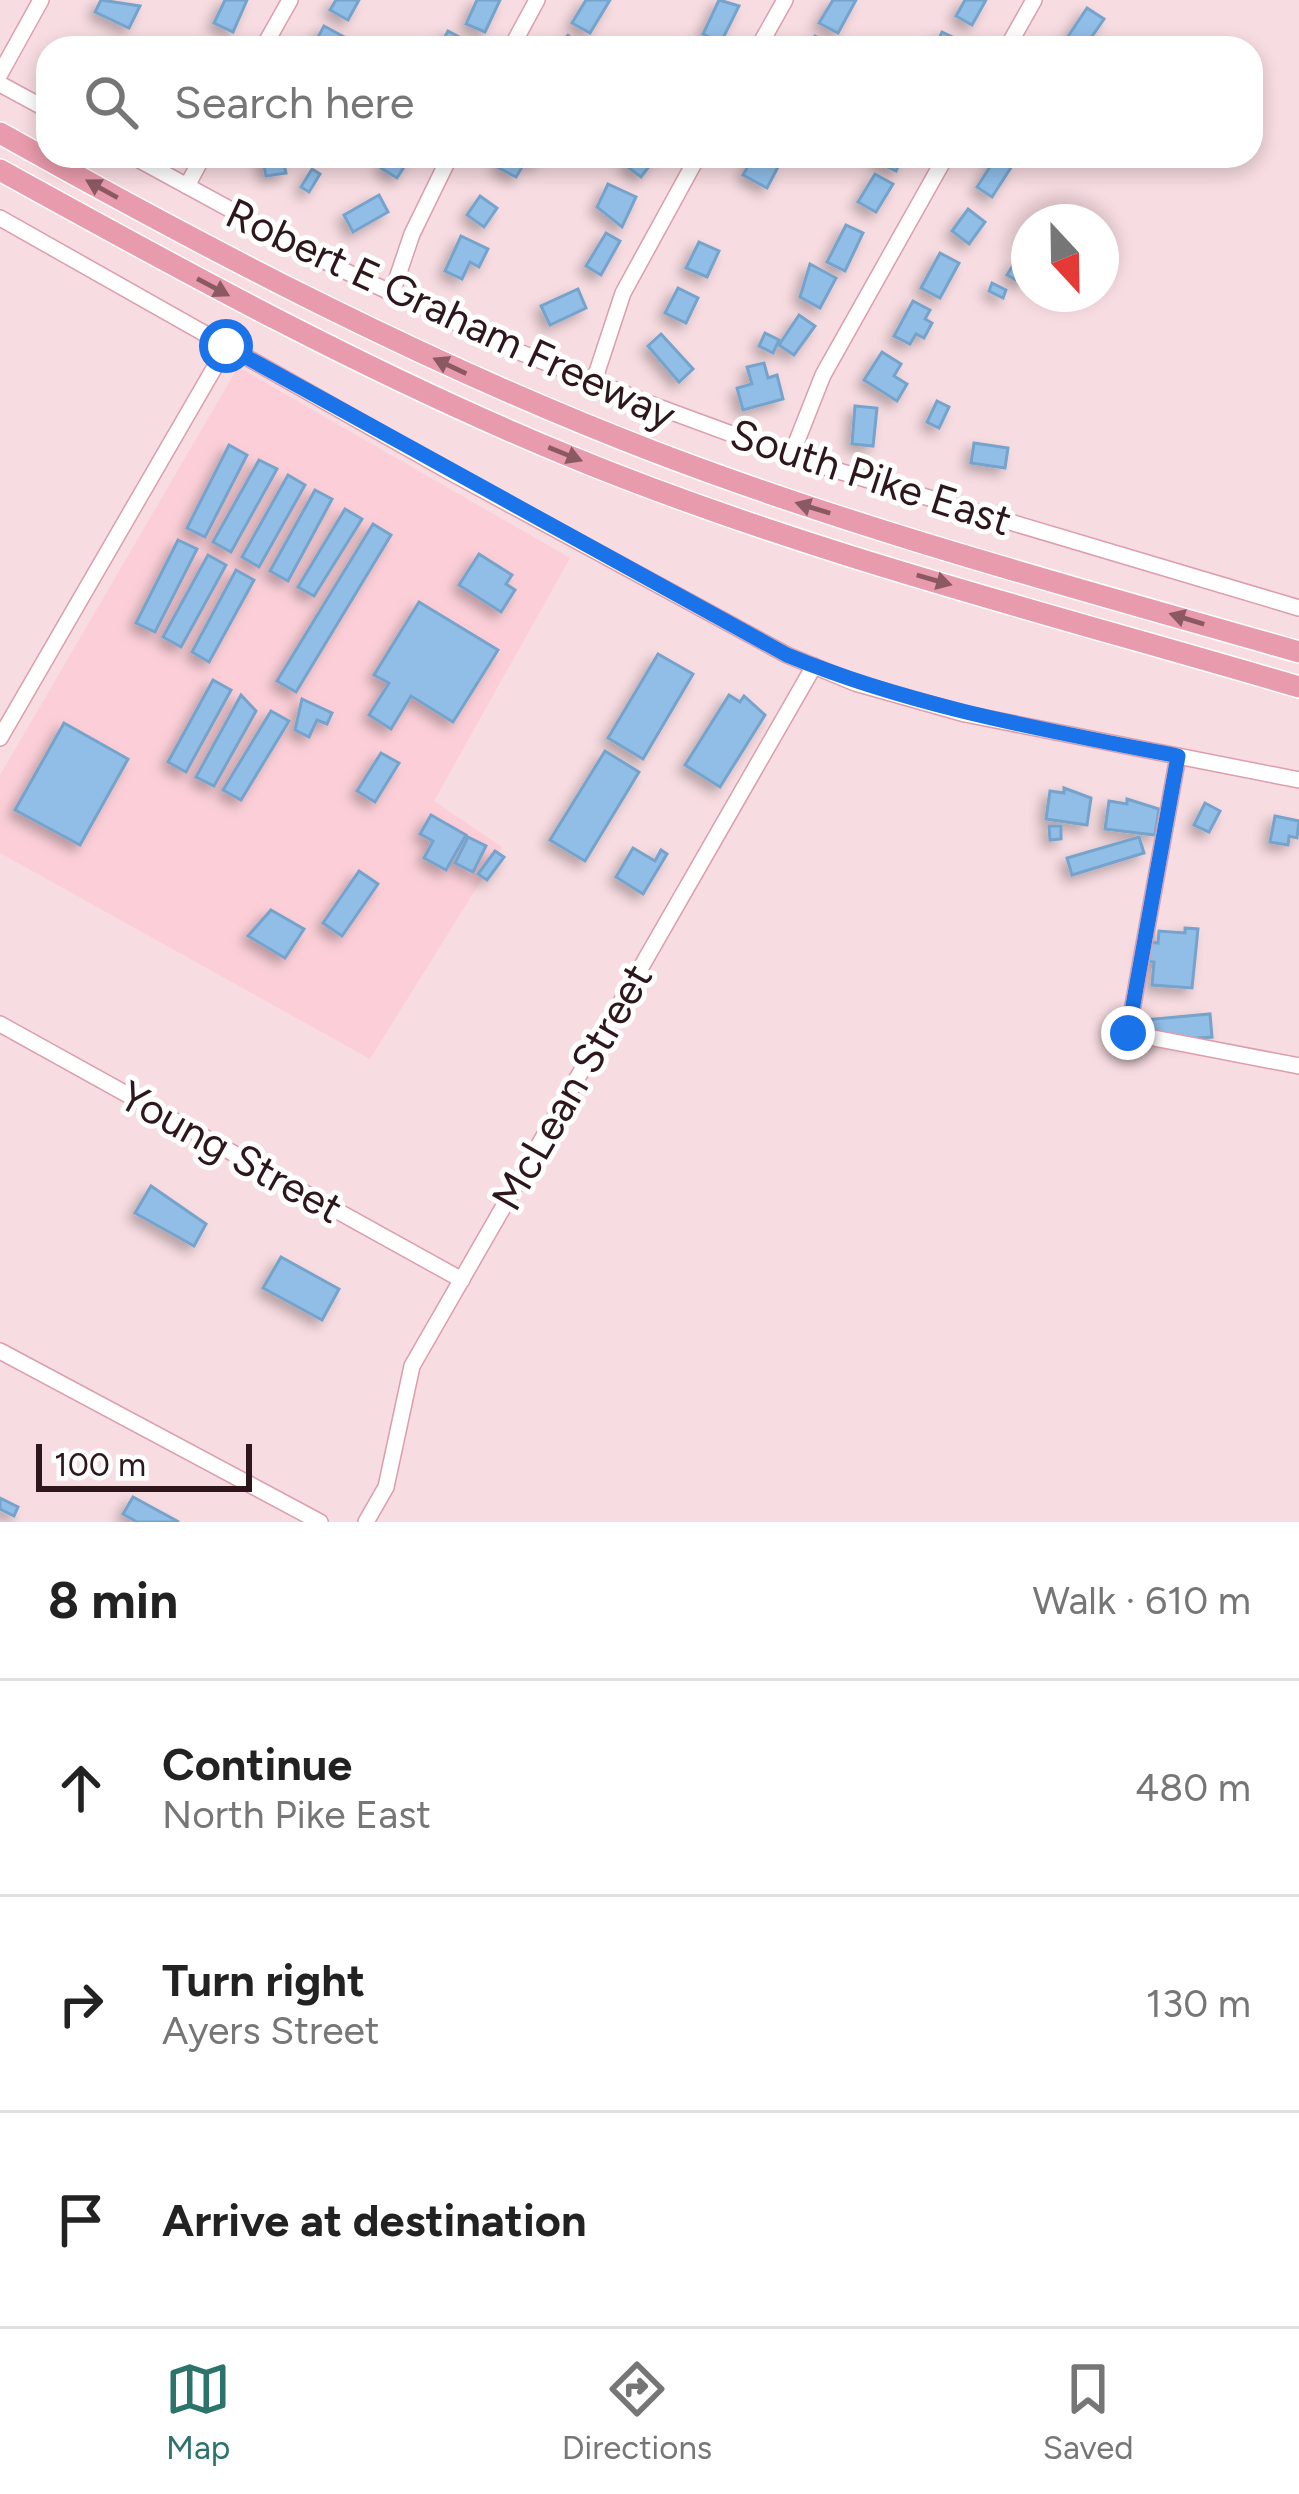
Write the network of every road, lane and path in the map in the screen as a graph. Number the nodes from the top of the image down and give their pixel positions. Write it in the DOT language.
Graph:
graph roads {
  1 [pos="41,0"];
  2 [pos="290,0"];
  3 [pos="537,0"];
  4 [pos="785,0"];
  5 [pos="1034,0"];
  6 [pos="270,36"];
  7 [pos="518,36"];
  8 [pos="765,36"];
  9 [pos="1014,36"];
  10 [pos="0,74"];
  11 [pos="0,84"];
  12 [pos="36,104"];
  13 [pos="0,133"];
  14 [pos="36,152"];
  15 [pos="66,168"];
  16 [pos="154,168"];
  17 [pos="196,168"];
  18 [pos="444,168"];
  19 [pos="691,168"];
  20 [pos="939,168"];
  21 [pos="0,170"];
  22 [pos="187,186"];
  23 [pos="0,218"];
  24 [pos="392,293"];
  25 [pos="226,346"];
  26 [pos="593,381"];
  27 [pos="791,456"];
  28 [pos="1299,608"];
  29 [pos="1299,652"];
  30 [pos="814,666"];
  31 [pos="1299,687"];
  32 [pos="0,738"];
  33 [pos="1178,756"];
  34 [pos="1299,780"];
  35 [pos="0,1024"];
  36 [pos="1299,1066"];
  37 [pos="462,1280"];
  38 [pos="0,1351"];
  39 [pos="320,1522"];
  40 [pos="366,1522"];
  1 -- 10 [label="street"];
  2 -- 6 [label="street"];
  3 -- 7 [label="street"];
  4 -- 8 [label="street"];
  5 -- 9 [label="street"];
  11 -- 12 [label="street"];
  14 -- 13 [label="highway, Robert E Graham Freeway, one-way"];
  29 -- 15 [label="highway, Robert E Graham Freeway, one-way"];
  16 -- 22 [label="street, South Pike East"];
  17 -- 22 [label="street"];
  18 -- 24 [label="street"];
  19 -- 26 [label="street"];
  20 -- 27 [label="street"];
  21 -- 31 [label="highway, Robert E Graham Freeway, one-way"];
  22 -- 24 [label="street, South Pike East"];
  23 -- 25 [label="street"];
  24 -- 26 [label="street, South Pike East"];
  25 -- 30 [label="street"];
  25 -- 32 [label="street"];
  26 -- 27 [label="street, South Pike East"];
  27 -- 28 [label="street, South Pike East"];
  30 -- 33 [label="street"];
  30 -- 37 [label="street, McLean Street"];
  33 -- 34 [label="street"];
  33 -- 36 [label="street"];
  35 -- 37 [label="street, Young Street"];
  37 -- 40 [label="street, McLean Street"];
  38 -- 39 [label="street"];
}
